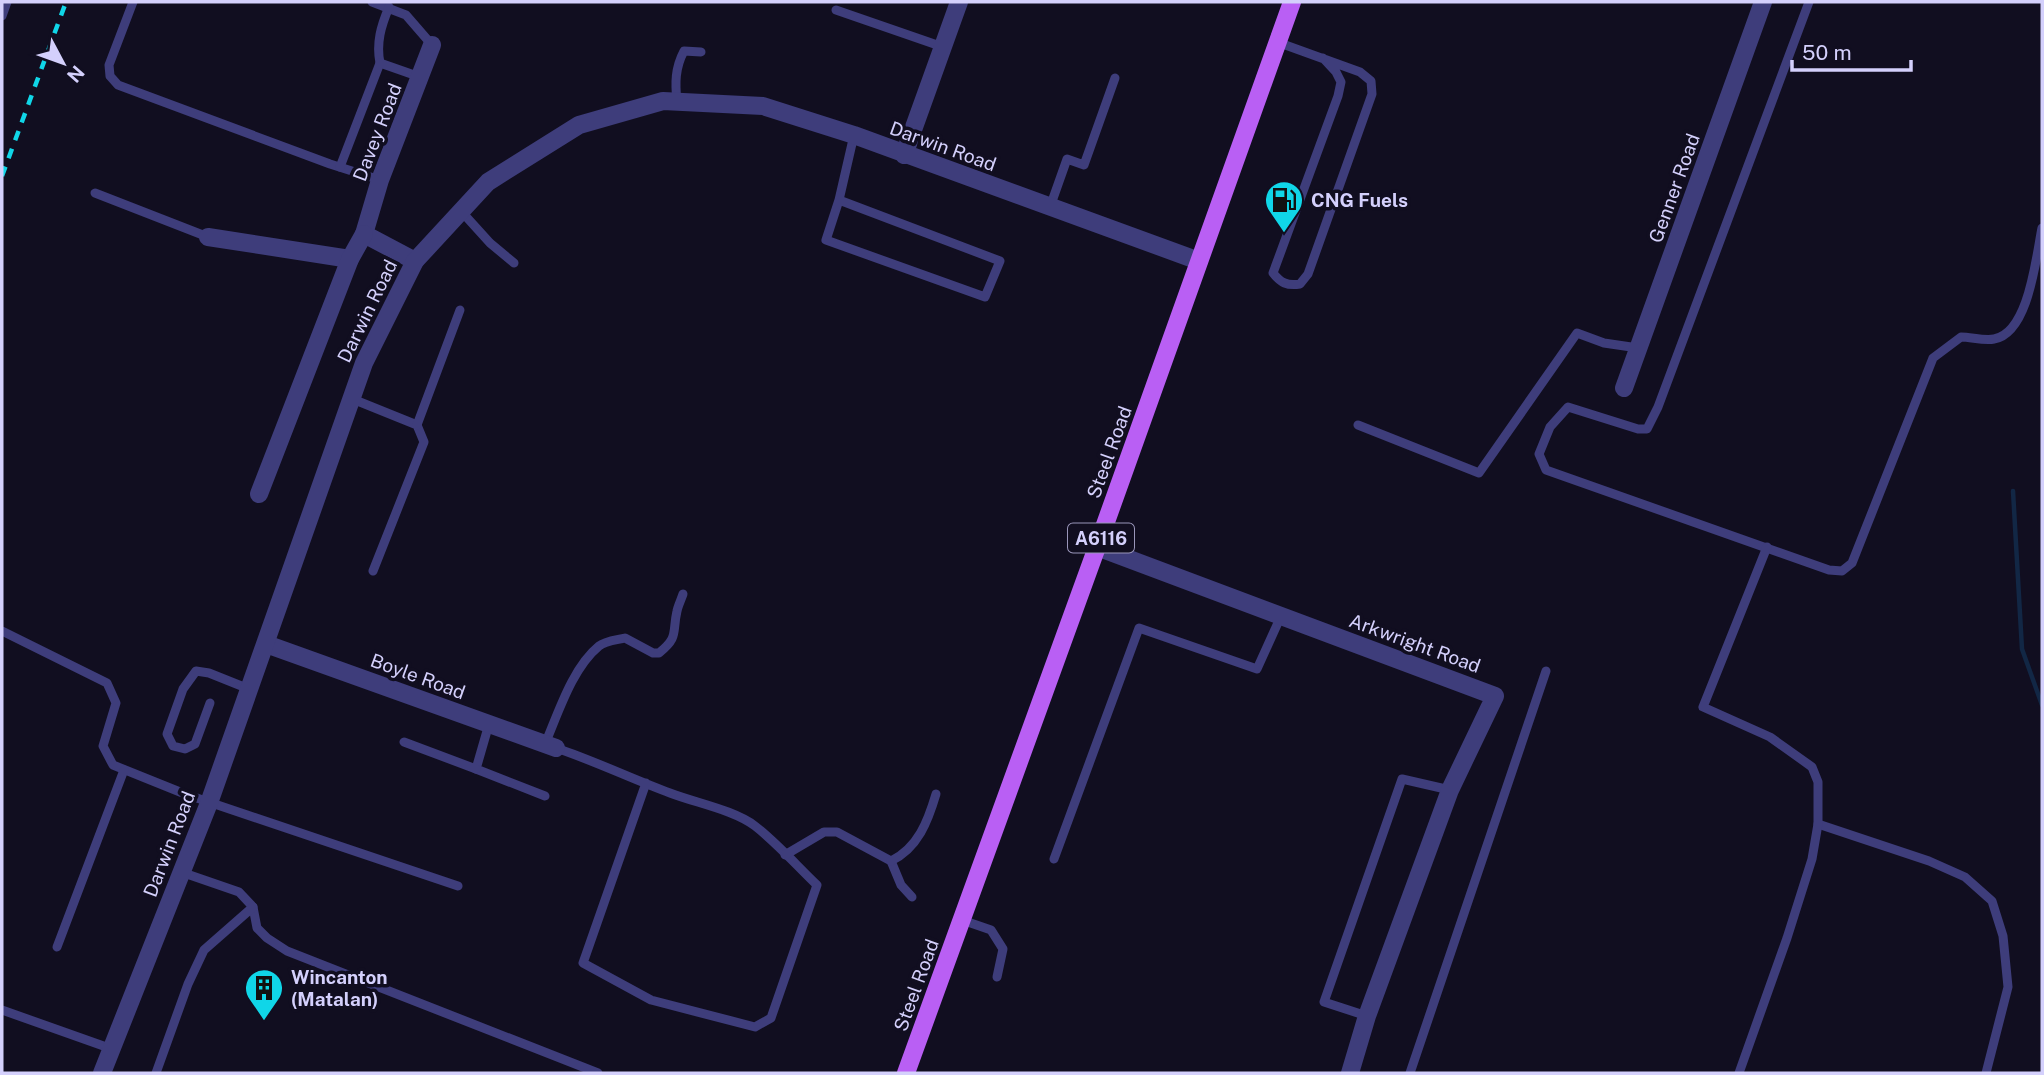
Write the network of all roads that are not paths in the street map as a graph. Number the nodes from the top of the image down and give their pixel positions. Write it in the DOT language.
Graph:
graph roads {
  1 [pos="7,2"];
  2 [pos="133,2"];
  3 [pos="372,2"];
  4 [pos="959,2"];
  5 [pos="1292,2"];
  6 [pos="1763,2"];
  7 [pos="1809,2"];
  8 [pos="389,7"];
  9 [pos="836,10"];
  10 [pos="2,16"];
  11 [pos="1277,42"];
  12 [pos="432,45"];
  13 [pos="943,47"];
  14 [pos="701,52"];
  15 [pos="1323,58"];
  16 [pos="380,62"];
  17 [pos="420,77"];
  18 [pos="1115,78"];
  19 [pos="677,102"];
  20 [pos="854,135"];
  21 [pos="904,155"];
  22 [pos="340,167"];
  23 [pos="380,180"];
  24 [pos="95,193"];
  25 [pos="839,200"];
  26 [pos="1050,207"];
  27 [pos="461,211"];
  28 [pos="2042,228"];
  29 [pos="364,234"];
  30 [pos="208,237"];
  31 [pos="350,259"];
  32 [pos="415,261"];
  33 [pos="1199,261"];
  34 [pos="514,263"];
  35 [pos="460,310"];
  36 [pos="1638,348"];
  37 [pos="1624,388"];
  38 [pos="351,398"];
  39 [pos="417,425"];
  40 [pos="1358,425"];
  41 [pos="259,494"];
  42 [pos="1097,547"];
  43 [pos="1767,547"];
  44 [pos="373,571"];
  45 [pos="683,594"];
  46 [pos="1281,616"];
  47 [pos="2,631"];
  48 [pos="266,644"];
  49 [pos="1546,671"];
  50 [pos="249,690"];
  51 [pos="210,703"];
  52 [pos="489,724"];
  53 [pos="404,742"];
  54 [pos="550,746"];
  55 [pos="476,769"];
  56 [pos="124,770"];
  57 [pos="646,783"];
  58 [pos="1450,790"];
  59 [pos="936,794"];
  60 [pos="545,796"];
  61 [pos="209,803"];
  62 [pos="1818,824"];
  63 [pos="785,855"];
  64 [pos="1054,859"];
  65 [pos="891,861"];
  66 [pos="181,872"];
  67 [pos="457,886"];
  68 [pos="912,897"];
  69 [pos="253,907"];
  70 [pos="962,920"];
  71 [pos="57,947"];
  72 [pos="997,977"];
  73 [pos="2,1010"];
  74 [pos="1367,1016"];
  75 [pos="111,1049"];
  76 [pos="102,1073"];
  77 [pos="156,1073"];
  78 [pos="598,1073"];
  79 [pos="906,1073"];
  80 [pos="1350,1073"];
  81 [pos="1410,1073"];
  82 [pos="1739,1073"];
  83 [pos="1986,1073"];
  1 -- 10 [label="lane"];
  2 -- 22 [label="lane"];
  3 -- 8 [label="lane"];
  4 -- 13 [label="street"];
  5 -- 11 [label="main road, Steel Road / A6116"];
  6 -- 36 [label="street, Genner Road"];
  7 -- 43 [label="lane"];
  8 -- 12 [label="lane"];
  8 -- 16 [label="lane"];
  9 -- 13 [label="lane"];
  11 -- 15 [label="lane"];
  11 -- 33 [label="main road, Steel Road / A6116"];
  12 -- 17 [label="street, Davey Road"];
  13 -- 21 [label="street"];
  14 -- 19 [label="lane"];
  15 -- 15 [label="lane"];
  16 -- 17 [label="lane"];
  16 -- 22 [label="lane"];
  17 -- 23 [label="street, Davey Road"];
  18 -- 26 [label="lane"];
  19 -- 20 [label="street, Darwin Road"];
  19 -- 27 [label="street, Darwin Road"];
  20 -- 21 [label="street, Darwin Road"];
  20 -- 25 [label="lane"];
  21 -- 26 [label="street, Darwin Road"];
  22 -- 23 [label="lane"];
  23 -- 29 [label="street, Davey Road"];
  24 -- 30 [label="lane"];
  25 -- 25 [label="lane"];
  26 -- 33 [label="street, Darwin Road"];
  27 -- 32 [label="street, Darwin Road"];
  27 -- 34 [label="lane"];
  28 -- 43 [label="lane"];
  29 -- 31 [label="street, Davey Road"];
  29 -- 32 [label="street"];
  30 -- 31 [label="street"];
  31 -- 41 [label="street, Davey Road"];
  32 -- 38 [label="street, Darwin Road"];
  33 -- 42 [label="main road, Steel Road / A6116"];
  35 -- 39 [label="lane"];
  36 -- 37 [label="street, Genner Road"];
  36 -- 40 [label="lane"];
  38 -- 39 [label="lane"];
  38 -- 48 [label="street, Darwin Road"];
  39 -- 44 [label="lane"];
  42 -- 46 [label="street, Arkwright Road"];
  42 -- 70 [label="main road, Steel Road / A6116"];
  43 -- 62 [label="lane"];
  45 -- 54 [label="lane"];
  46 -- 58 [label="street, Arkwright Road"];
  46 -- 64 [label="lane"];
  47 -- 56 [label="lane"];
  48 -- 50 [label="street, Darwin Road"];
  48 -- 52 [label="street, Boyle Road"];
  49 -- 81 [label="lane"];
  50 -- 51 [label="lane"];
  50 -- 61 [label="street, Darwin Road"];
  52 -- 54 [label="street, Boyle Road"];
  52 -- 55 [label="lane"];
  53 -- 55 [label="lane"];
  54 -- 57 [label="lane"];
  55 -- 60 [label="lane"];
  56 -- 61 [label="lane"];
  56 -- 71 [label="lane"];
  57 -- 63 [label="lane"];
  57 -- 63 [label="lane"];
  58 -- 74 [label="street, Arkwright Road"];
  58 -- 74 [label="lane"];
  59 -- 65 [label="lane"];
  61 -- 66 [label="street, Darwin Road"];
  61 -- 67 [label="lane"];
  62 -- 82 [label="lane"];
  62 -- 83 [label="lane"];
  63 -- 65 [label="lane"];
  65 -- 68 [label="lane"];
  66 -- 69 [label="lane"];
  66 -- 75 [label="street, Darwin Road"];
  69 -- 77 [label="lane"];
  69 -- 78 [label="lane"];
  70 -- 72 [label="lane"];
  70 -- 79 [label="main road, Steel Road / A6116"];
  73 -- 75 [label="lane"];
  74 -- 80 [label="street, Arkwright Road"];
  75 -- 76 [label="street, Darwin Road"];
}
